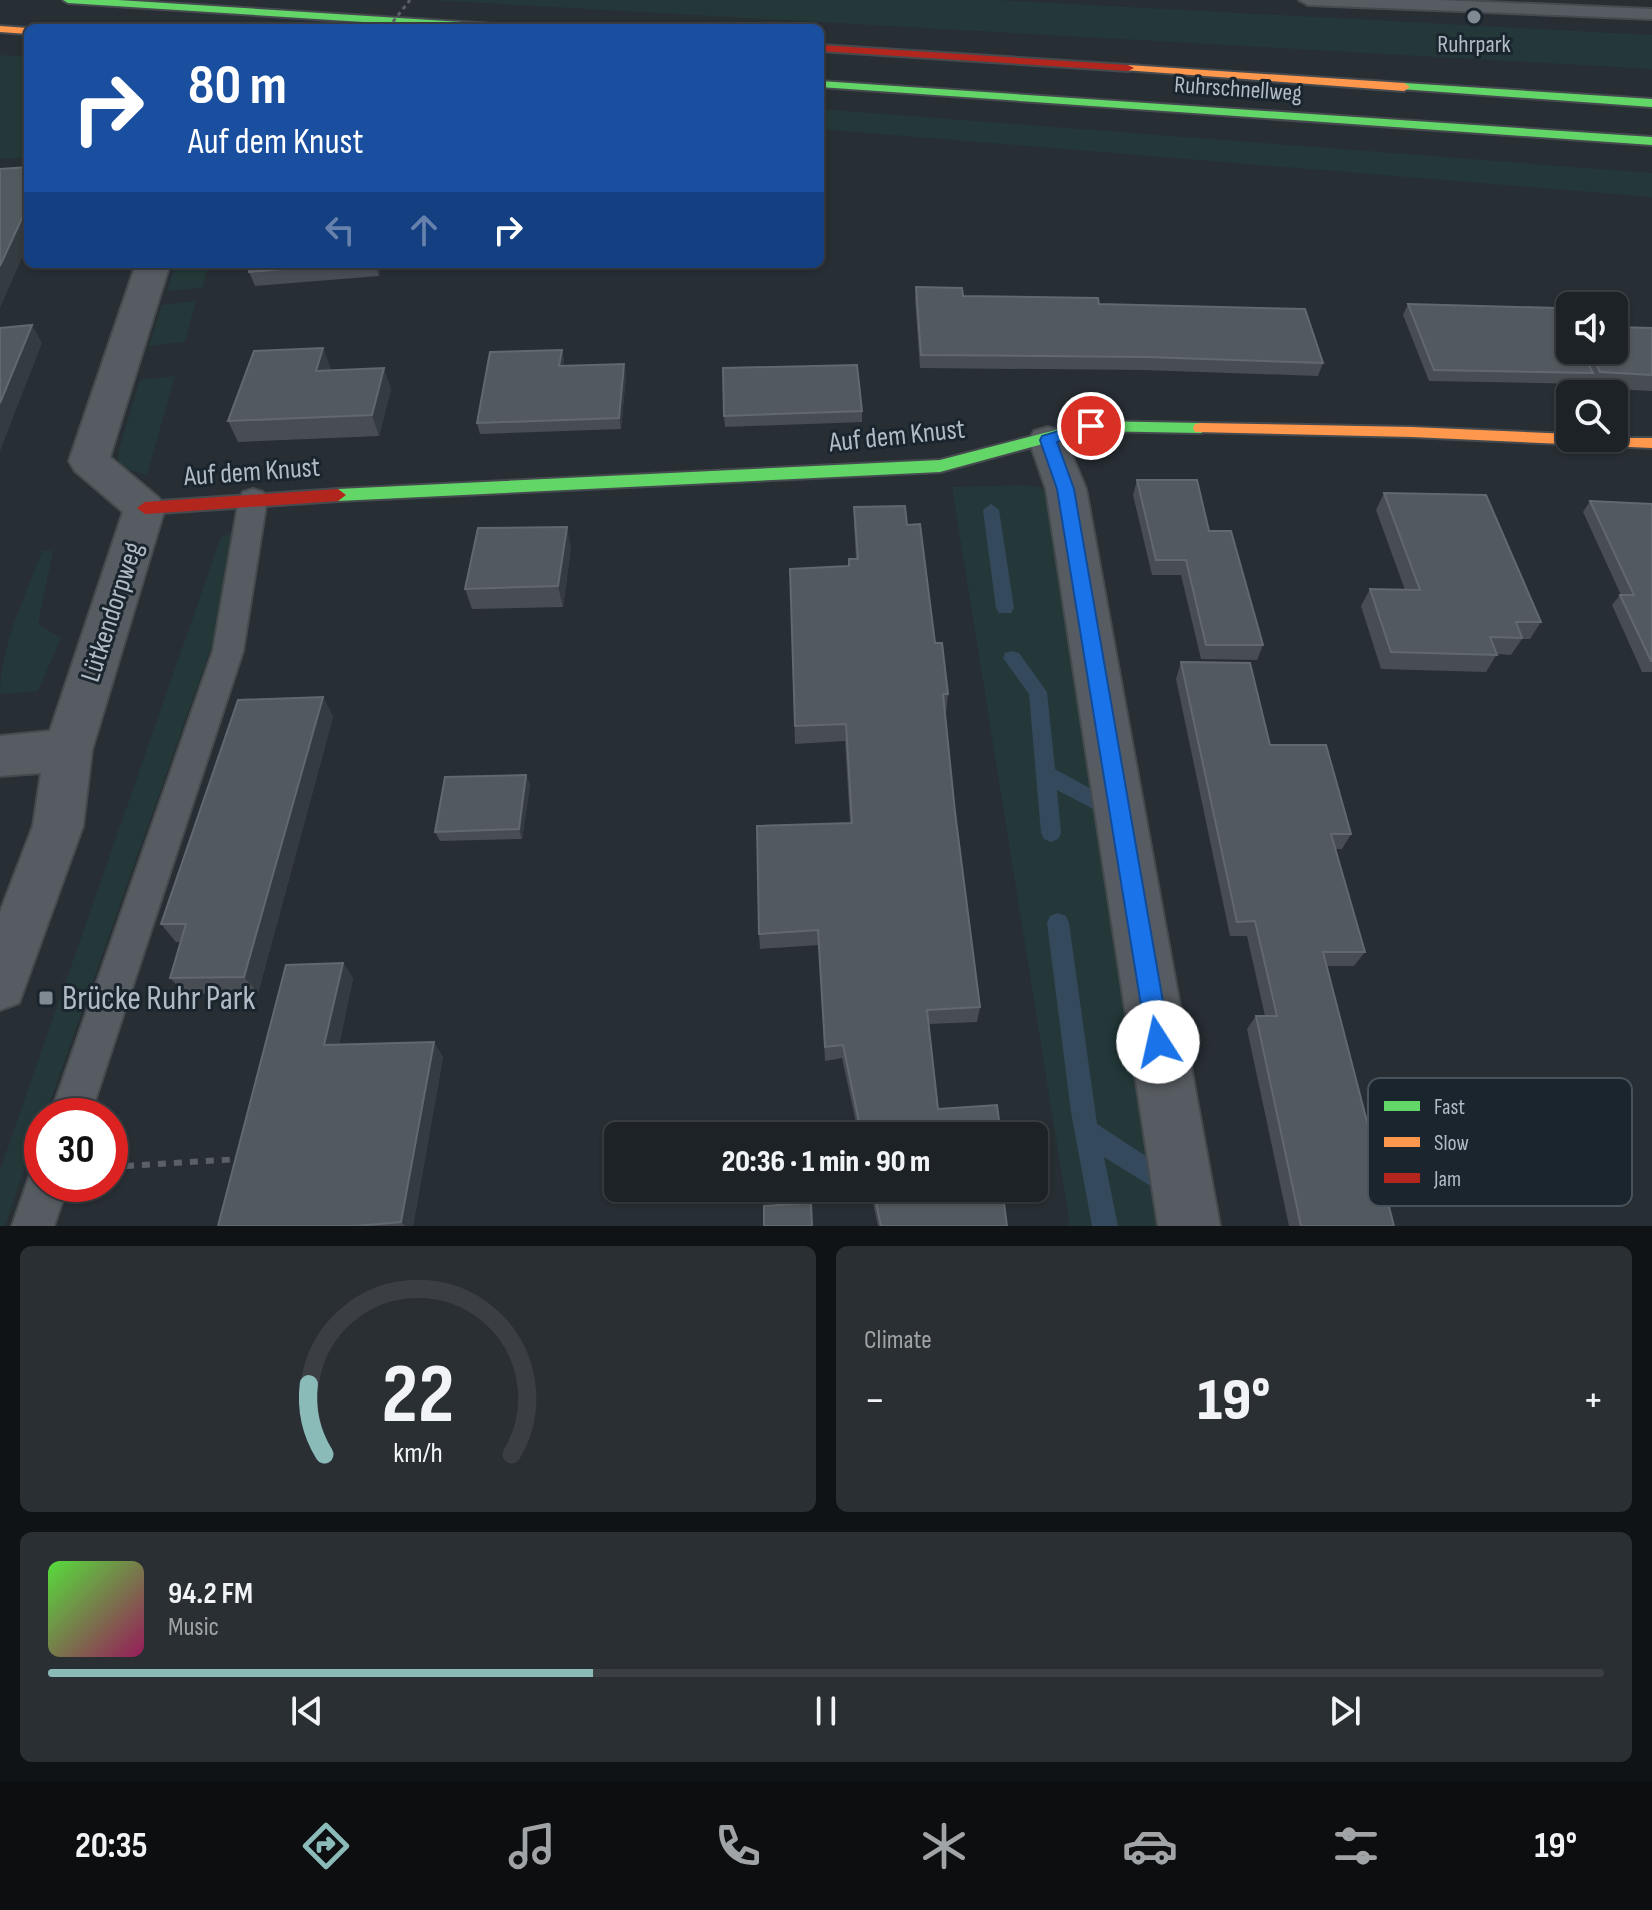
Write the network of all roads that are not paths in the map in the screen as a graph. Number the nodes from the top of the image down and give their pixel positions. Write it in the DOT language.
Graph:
graph roads {
  1 [pos="68,0"];
  2 [pos="1308,0"];
  3 [pos="1652,14"];
  4 [pos="446,24"];
  5 [pos="0,29"];
  6 [pos="24,31"];
  7 [pos="824,48"];
  8 [pos="824,84"];
  9 [pos="1652,100"];
  10 [pos="1652,141"];
  11 [pos="152,268"];
  12 [pos="1048,440"];
  13 [pos="1652,443"];
  14 [pos="253,499"];
  15 [pos="145,508"];
  16 [pos="68,750"];
  17 [pos="0,756"];
  18 [pos="0,984"];
  19 [pos="76,1098"];
  20 [pos="41,1202"];
  21 [pos="33,1226"];
  22 [pos="1189,1226"];
  1 -- 4 [label="main road"];
  2 -- 3 [label="lane"];
  5 -- 6 [label="main road"];
  7 -- 9 [label="main road, Ruhrschnellweg"];
  8 -- 10 [label="main road, Ruhrschnellweg"];
  11 -- 15 [label="street, Lütkendorpweg"];
  12 -- 13 [label="main road, Auf dem Knust"];
  12 -- 14 [label="main road, Auf dem Knust"];
  12 -- 22 [label="street"];
  14 -- 15 [label="main road, Auf dem Knust"];
  14 -- 19 [label="lane"];
  15 -- 16 [label="street, Lütkendorpweg"];
  16 -- 17 [label="street"];
  16 -- 18 [label="street, Lütkendorpweg"];
  20 -- 21 [label="lane"];
}
